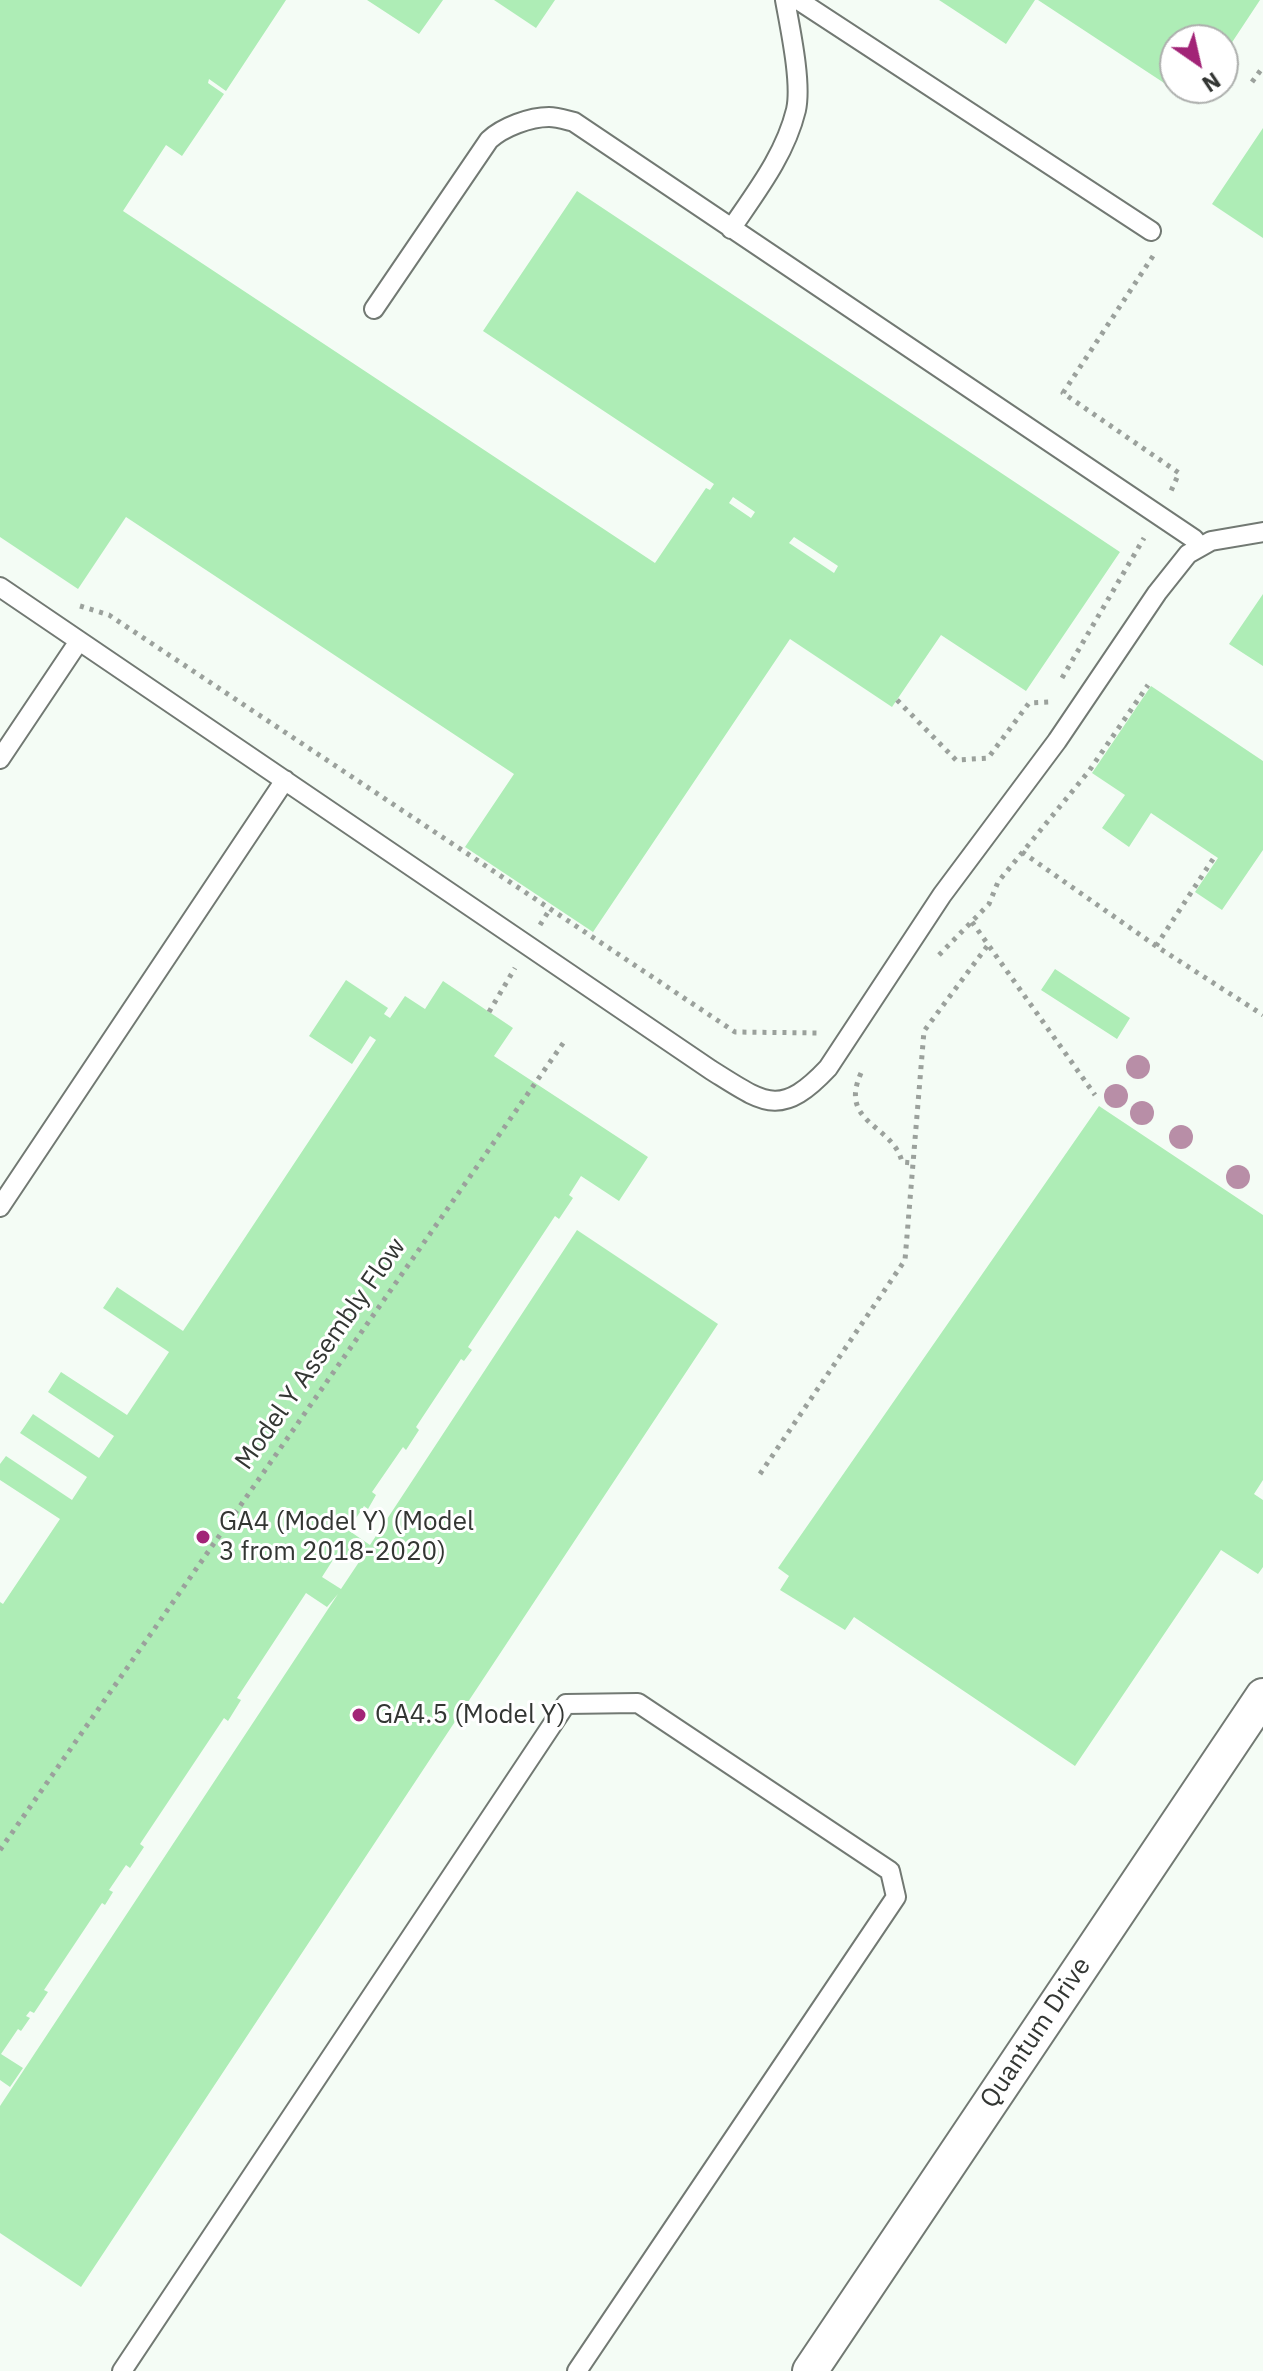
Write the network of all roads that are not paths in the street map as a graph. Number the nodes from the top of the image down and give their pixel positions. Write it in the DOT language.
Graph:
graph roads {
  1 [pos="785,0"];
  2 [pos="798,0"];
  3 [pos="731,229"];
  4 [pos="1155,240"];
  5 [pos="374,309"];
  6 [pos="1263,532"];
  7 [pos="1200,546"];
  8 [pos="0,587"];
  9 [pos="79,641"];
  10 [pos="0,759"];
  11 [pos="285,780"];
  12 [pos="0,1207"];
  13 [pos="1263,1696"];
  14 [pos="820,2367"];
  15 [pos="122,2371"];
  16 [pos="577,2371"];
  1 -- 3 [label="lane"];
  2 -- 4 [label="lane"];
  3 -- 5 [label="lane"];
  3 -- 7 [label="lane"];
  6 -- 7 [label="lane"];
  7 -- 11 [label="lane"];
  8 -- 9 [label="lane"];
  9 -- 10 [label="lane"];
  9 -- 11 [label="lane"];
  11 -- 12 [label="lane"];
  13 -- 14 [label="street, Quantum Drive"];
  15 -- 16 [label="lane"];
}
